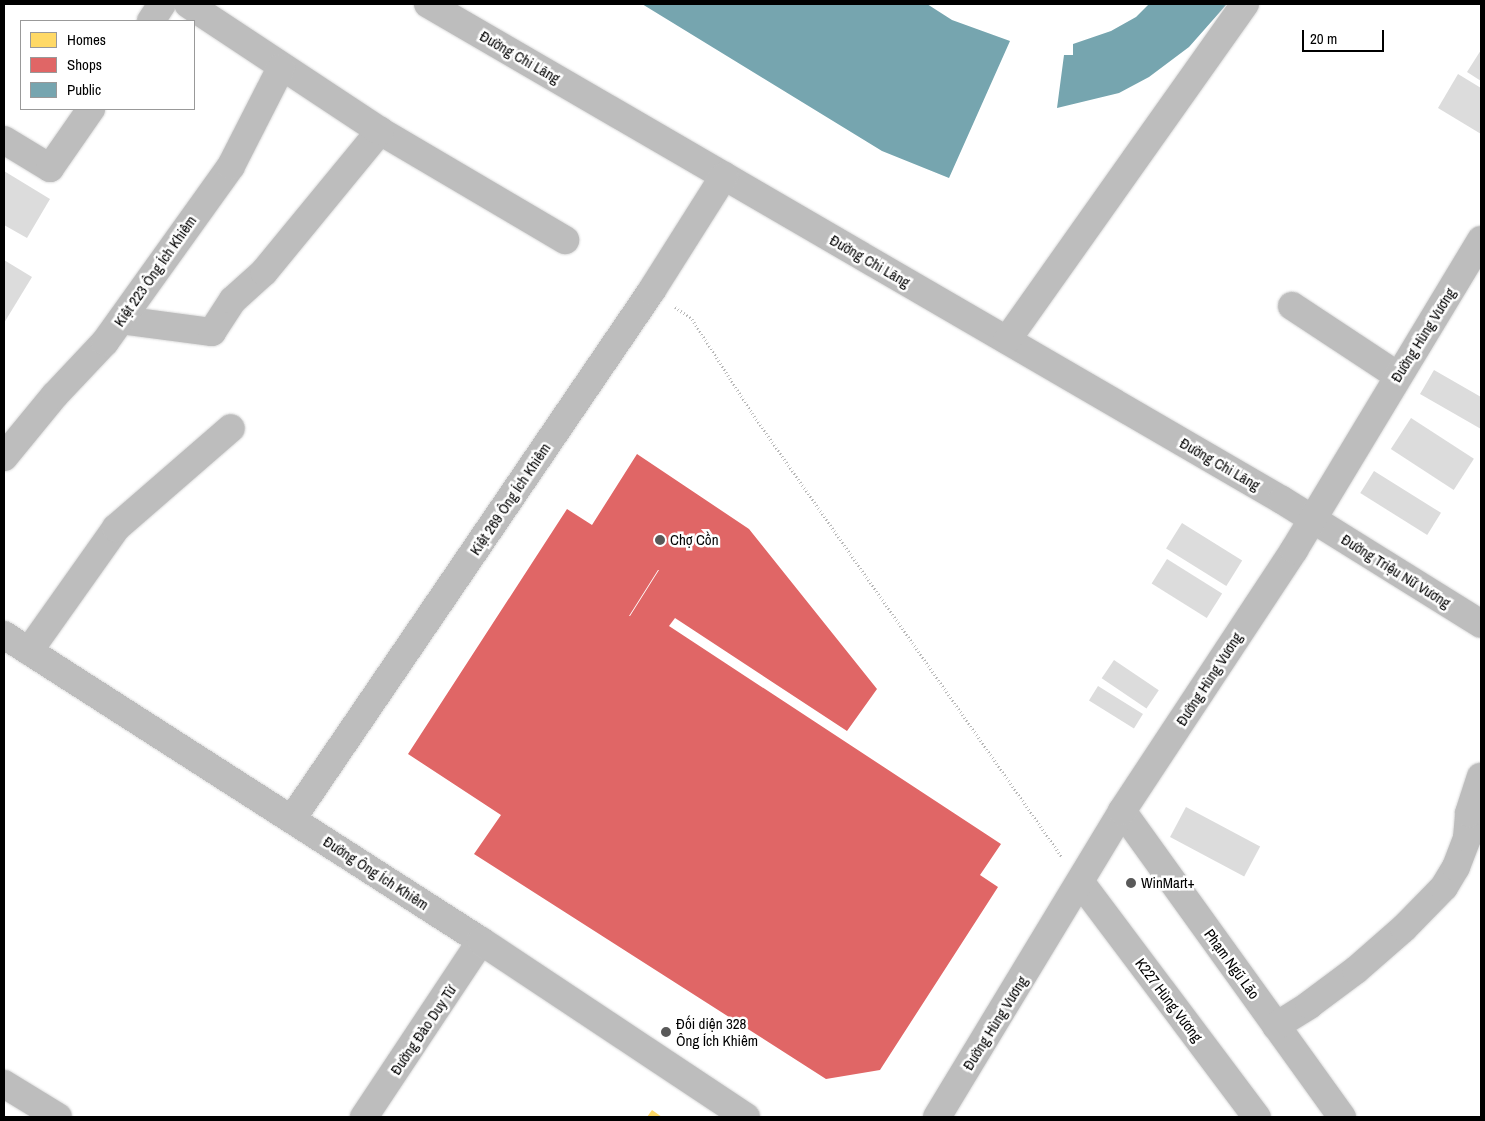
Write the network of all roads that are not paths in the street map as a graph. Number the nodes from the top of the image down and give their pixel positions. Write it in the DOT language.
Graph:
graph roads {
  1 [pos="162,4"];
  2 [pos="188,4"];
  3 [pos="428,4"];
  4 [pos="1246,4"];
  5 [pos="151,20"];
  6 [pos="281,68"];
  7 [pos="90,110"];
  8 [pos="380,131"];
  9 [pos="4,140"];
  10 [pos="724,176"];
  11 [pos="565,240"];
  12 [pos="1481,240"];
  13 [pos="1292,306"];
  14 [pos="120,320"];
  15 [pos="1007,340"];
  16 [pos="1398,376"];
  17 [pos="231,428"];
  18 [pos="4,457"];
  19 [pos="1311,519"];
  20 [pos="1481,624"];
  21 [pos="4,635"];
  22 [pos="29,651"];
  23 [pos="1481,777"];
  24 [pos="1122,811"];
  25 [pos="292,819"];
  26 [pos="1080,883"];
  27 [pos="480,941"];
  28 [pos="1276,1026"];
  29 [pos="4,1084"];
  30 [pos="58,1117"];
  31 [pos="364,1117"];
  32 [pos="746,1117"];
  33 [pos="937,1117"];
  34 [pos="1257,1117"];
  35 [pos="1342,1117"];
  1 -- 5 [label="street"];
  2 -- 6 [label="street"];
  3 -- 10 [label="street, Đường Chi Lăng"];
  4 -- 15 [label="street"];
  6 -- 8 [label="street"];
  6 -- 14 [label="street, Kiệt 223 Ông Ích Khiêm"];
  7 -- 9 [label="street"];
  8 -- 11 [label="street"];
  8 -- 14 [label="street"];
  10 -- 15 [label="street, Đường Chi Lăng"];
  10 -- 25 [label="street, Kiệt 269 Ông Ích Khiêm"];
  12 -- 16 [label="street, Đường Hùng Vương"];
  13 -- 16 [label="street"];
  14 -- 18 [label="street, Kiệt 223 Ông Ích Khiêm"];
  15 -- 19 [label="street, Đường Chi Lăng"];
  16 -- 19 [label="street, Đường Hùng Vương"];
  17 -- 22 [label="street"];
  19 -- 20 [label="street, Đường Triệu Nữ Vương"];
  19 -- 24 [label="street, Đường Hùng Vương"];
  21 -- 22 [label="street, Đường Ông Ích Khiêm"];
  22 -- 25 [label="street, Đường Ông Ích Khiêm"];
  23 -- 28 [label="street"];
  24 -- 26 [label="street, Đường Hùng Vương"];
  24 -- 28 [label="street, Phạm Ngũ Lão"];
  25 -- 27 [label="street, Đường Ông Ích Khiêm"];
  26 -- 33 [label="street, Đường Hùng Vương"];
  26 -- 34 [label="street, K227 Hùng Vương"];
  27 -- 31 [label="street, Đường Đào Duy Từ"];
  27 -- 32 [label="street, Đường Ông Ích Khiêm"];
  28 -- 35 [label="street, Phạm Ngũ Lão"];
  29 -- 30 [label="street"];
}
